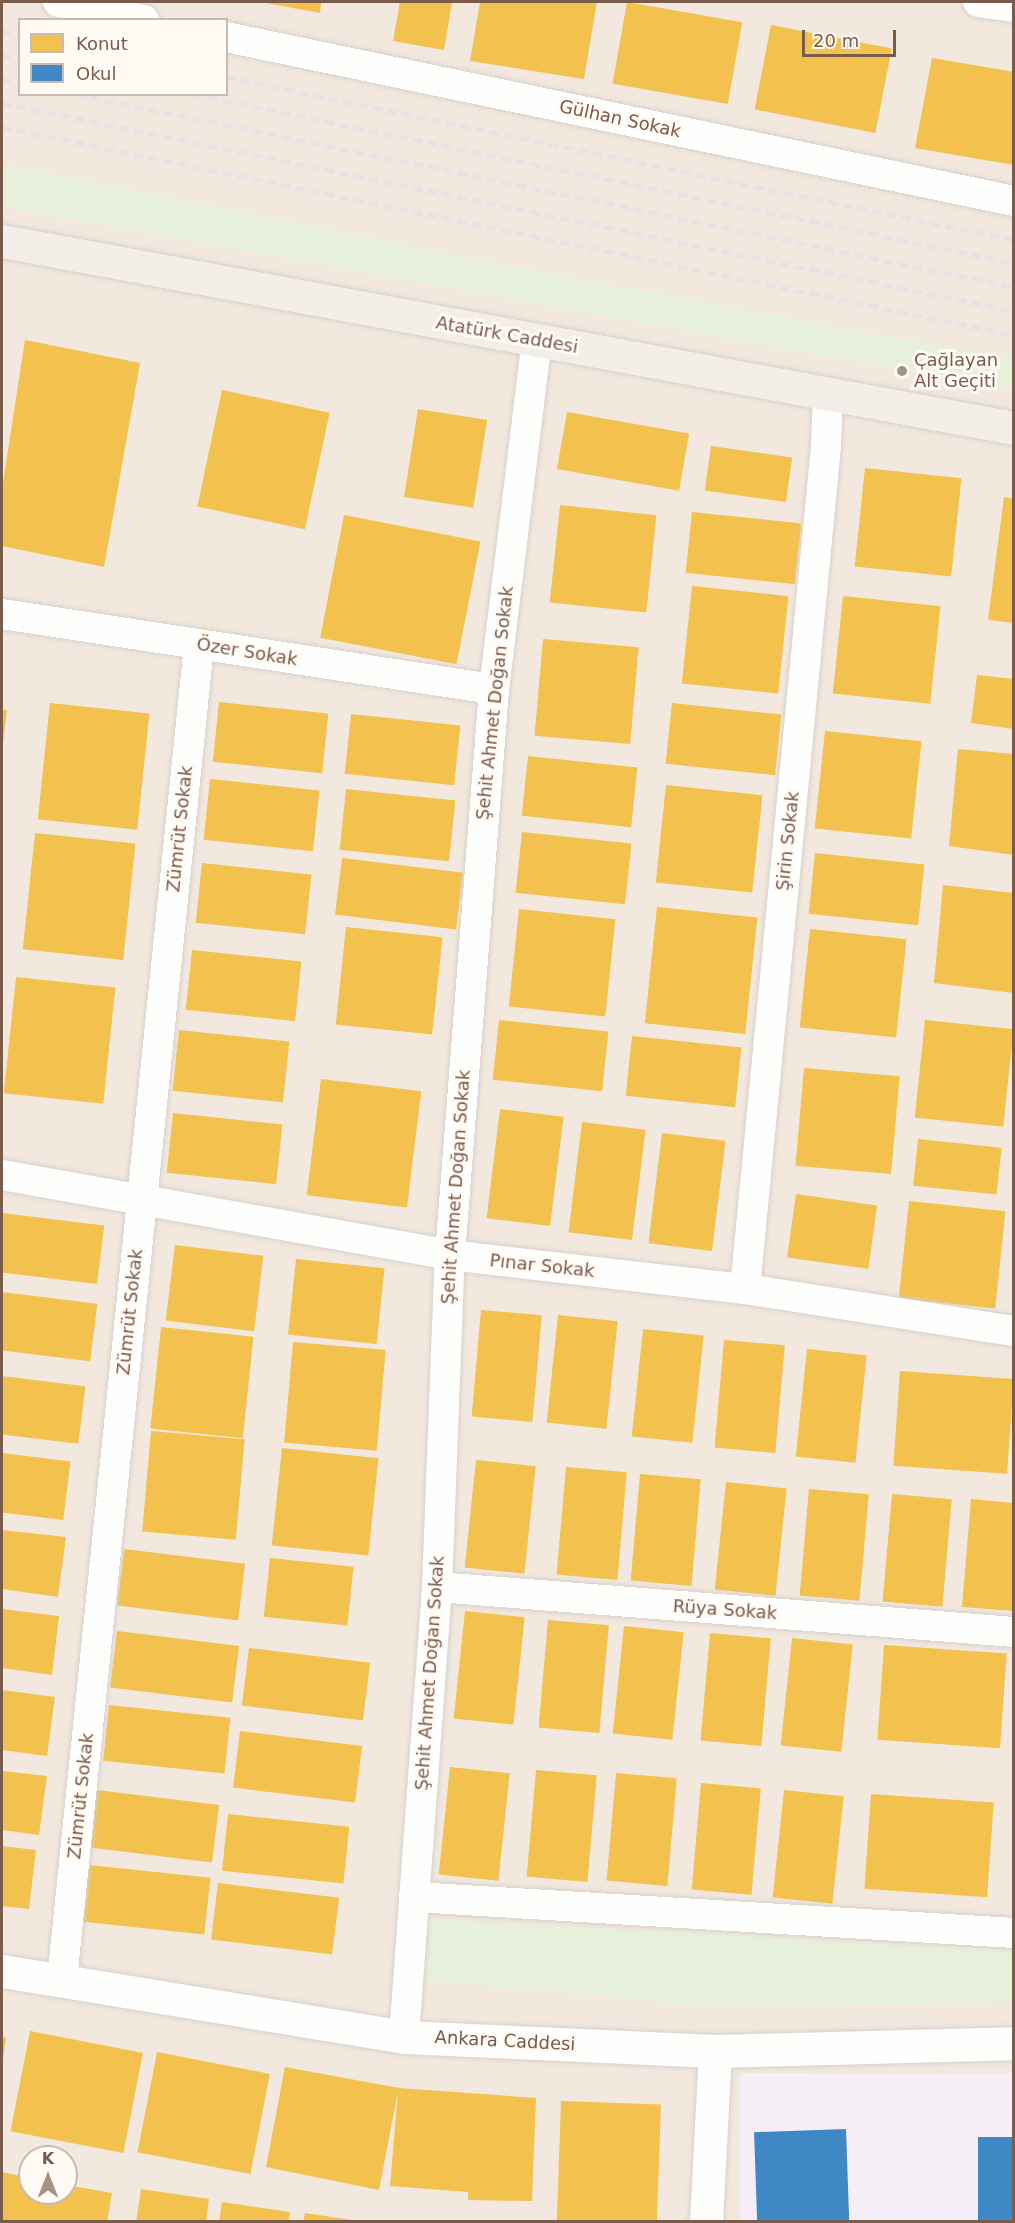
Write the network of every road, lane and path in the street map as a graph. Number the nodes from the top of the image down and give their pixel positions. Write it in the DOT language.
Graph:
graph roads {
  1 [pos="58,2"];
  2 [pos="978,2"];
  3 [pos="1014,7"];
  4 [pos="134,18"];
  5 [pos="228,37"];
  6 [pos="1014,201"];
  7 [pos="2,241"];
  8 [pos="537,340"];
  9 [pos="828,393"];
  10 [pos="1014,428"];
  11 [pos="2,614"];
  12 [pos="199,645"];
  13 [pos="494,689"];
  14 [pos="2,1175"];
  15 [pos="142,1197"];
  16 [pos="450,1255"];
  17 [pos="745,1289"];
  18 [pos="1014,1332"];
  19 [pos="437,1587"];
  20 [pos="1014,1632"];
  21 [pos="414,1897"];
  22 [pos="1014,1933"];
  23 [pos="2,1971"];
  24 [pos="62,1980"];
  25 [pos="404,2037"];
  26 [pos="1014,2043"];
  27 [pos="715,2051"];
  28 [pos="706,2222"];
  1 -- 4 [label="street"];
  2 -- 3 [label="street"];
  5 -- 6 [label="street, Gülhan Sokak"];
  7 -- 8 [label="main road, Atatürk Caddesi"];
  8 -- 9 [label="main road, Atatürk Caddesi"];
  8 -- 13 [label="street, Şehit Ahmet Doğan Sokak"];
  9 -- 10 [label="main road, Atatürk Caddesi"];
  9 -- 17 [label="street, Şirin Sokak"];
  11 -- 12 [label="street, Özer Sokak"];
  12 -- 13 [label="street, Özer Sokak"];
  12 -- 15 [label="street, Zümrüt Sokak"];
  13 -- 16 [label="street, Şehit Ahmet Doğan Sokak"];
  14 -- 15 [label="street, Pınar Sokak"];
  15 -- 16 [label="street, Pınar Sokak"];
  15 -- 24 [label="street, Zümrüt Sokak"];
  16 -- 17 [label="street, Pınar Sokak"];
  16 -- 19 [label="street, Şehit Ahmet Doğan Sokak"];
  17 -- 18 [label="street, Pınar Sokak"];
  19 -- 20 [label="street, Rüya Sokak"];
  19 -- 21 [label="street, Şehit Ahmet Doğan Sokak"];
  21 -- 22 [label="street"];
  21 -- 25 [label="street, Şehit Ahmet Doğan Sokak"];
  23 -- 24 [label="main road, Ankara Caddesi"];
  24 -- 25 [label="main road, Ankara Caddesi"];
  25 -- 27 [label="main road, Ankara Caddesi"];
  26 -- 27 [label="main road, Ankara Caddesi"];
  27 -- 28 [label="main road"];
}
